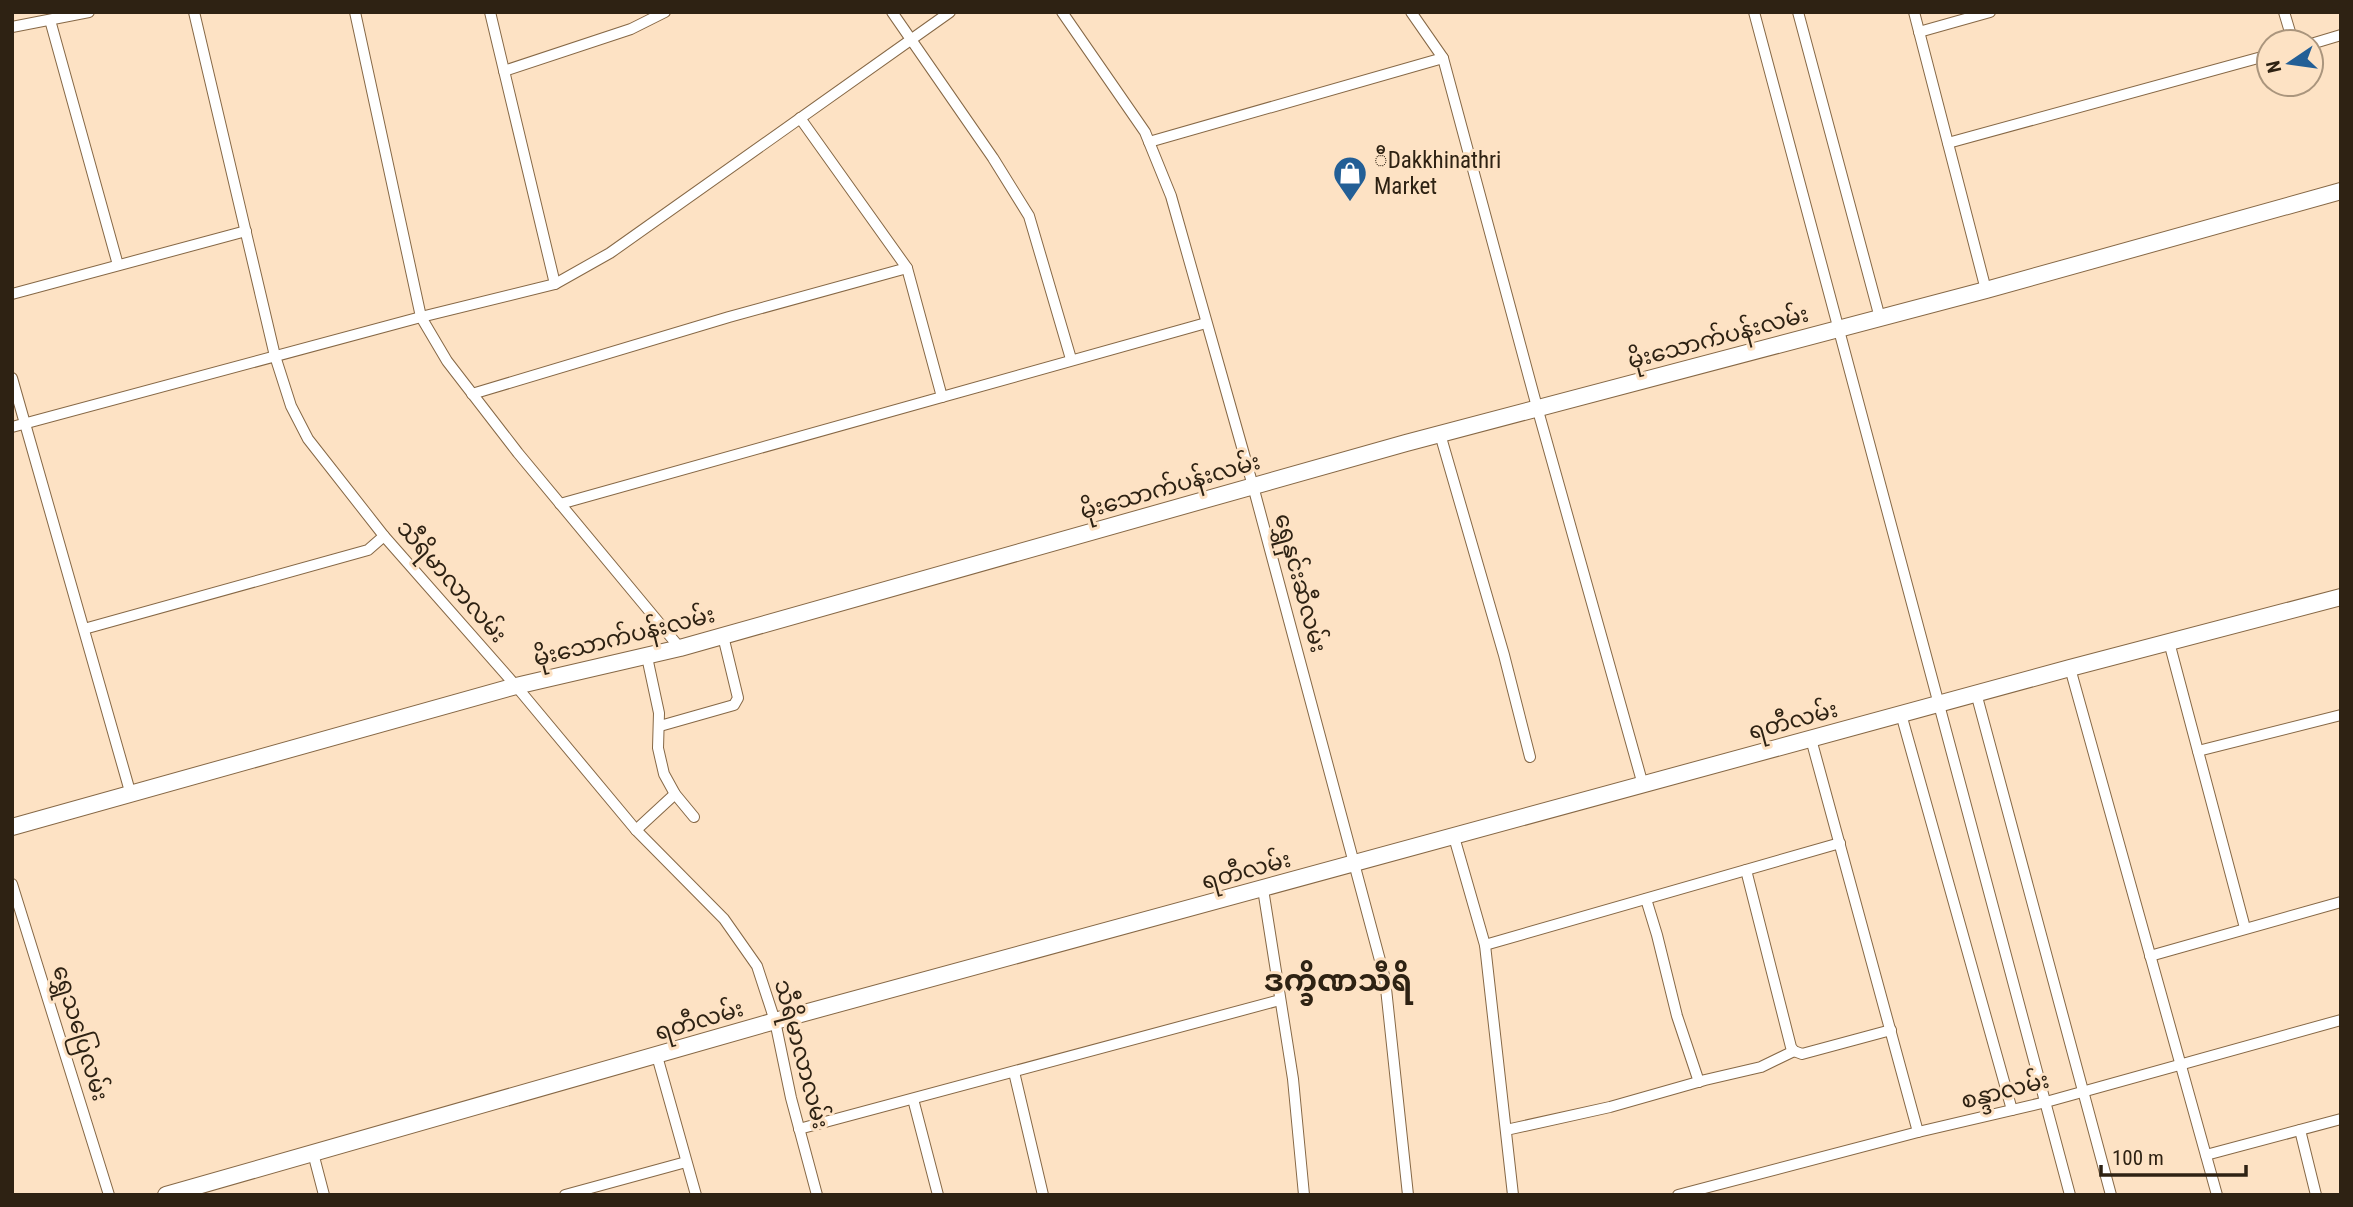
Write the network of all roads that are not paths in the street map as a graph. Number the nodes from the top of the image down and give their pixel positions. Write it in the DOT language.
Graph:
graph roads {
  1 [pos="89,12"];
  2 [pos="194,12"];
  3 [pos="355,12"];
  4 [pos="489,12"];
  5 [pos="665,12"];
  6 [pos="892,12"];
  7 [pos="950,12"];
  8 [pos="1062,12"];
  9 [pos="1411,12"];
  10 [pos="1754,12"];
  11 [pos="1798,12"];
  12 [pos="1914,12"];
  13 [pos="1990,12"];
  14 [pos="50,20"];
  15 [pos="12,27"];
  16 [pos="1919,32"];
  17 [pos="911,40"];
  18 [pos="1443,58"];
  19 [pos="2255,59"];
  20 [pos="504,71"];
  21 [pos="800,118"];
  22 [pos="1149,142"];
  23 [pos="1948,143"];
  24 [pos="2341,191"];
  25 [pos="246,232"];
  26 [pos="118,265"];
  27 [pos="906,268"];
  28 [pos="555,284"];
  29 [pos="1986,290"];
  30 [pos="12,294"];
  31 [pos="421,317"];
  32 [pos="1880,318"];
  33 [pos="1206,324"];
  34 [pos="1840,329"];
  35 [pos="275,356"];
  36 [pos="1071,359"];
  37 [pos="12,379"];
  38 [pos="472,394"];
  39 [pos="942,397"];
  40 [pos="1537,407"];
  41 [pos="25,424"];
  42 [pos="12,427"];
  43 [pos="1440,434"];
  44 [pos="1253,486"];
  45 [pos="560,504"];
  46 [pos="384,536"];
  47 [pos="2341,597"];
  48 [pos="84,629"];
  49 [pos="723,636"];
  50 [pos="2169,642"];
  51 [pos="680,648"];
  52 [pos="647,657"];
  53 [pos="2070,668"];
  54 [pos="516,686"];
  55 [pos="1976,693"];
  56 [pos="1938,704"];
  57 [pos="1901,714"];
  58 [pos="2341,715"];
  59 [pos="660,726"];
  60 [pos="1811,738"];
  61 [pos="2198,751"];
  62 [pos="1530,757"];
  63 [pos="1643,785"];
  64 [pos="675,794"];
  65 [pos="131,795"];
  66 [pos="694,817"];
  67 [pos="12,827"];
  68 [pos="636,830"];
  69 [pos="1454,837"];
  70 [pos="1840,843"];
  71 [pos="1356,864"];
  72 [pos="1746,870"];
  73 [pos="12,884"];
  74 [pos="1263,889"];
  75 [pos="1646,899"];
  76 [pos="2341,902"];
  77 [pos="2245,928"];
  78 [pos="1485,945"];
  79 [pos="2150,956"];
  80 [pos="1280,1000"];
  81 [pos="2341,1020"];
  82 [pos="775,1021"];
  83 [pos="1891,1030"];
  84 [pos="1794,1051"];
  85 [pos="657,1056"];
  86 [pos="2180,1064"];
  87 [pos="1014,1072"];
  88 [pos="1699,1082"];
  89 [pos="2082,1091"];
  90 [pos="913,1099"];
  91 [pos="2046,1102"];
  92 [pos="2012,1110"];
  93 [pos="2341,1119"];
  94 [pos="799,1129"];
  95 [pos="1506,1130"];
  96 [pos="2300,1130"];
  97 [pos="1918,1132"];
  98 [pos="313,1153"];
  99 [pos="2206,1155"];
  100 [pos="687,1162"];
  101 [pos="219,1188"];
  102 [pos="595,1191"];
  103 [pos="109,1195"];
  104 [pos="166,1195"];
  105 [pos="324,1195"];
  106 [pos="565,1195"];
  107 [pos="696,1195"];
  108 [pos="817,1195"];
  109 [pos="938,1195"];
  110 [pos="1043,1195"];
  111 [pos="1304,1195"];
  112 [pos="1408,1195"];
  113 [pos="1513,1195"];
  114 [pos="1678,1195"];
  115 [pos="2070,1195"];
  116 [pos="2111,1195"];
  117 [pos="2217,1195"];
  118 [pos="2316,1195"];
  1 -- 14 [label="street"];
  2 -- 25 [label="street, သီရိမာလာလမ်း"];
  3 -- 31 [label="street"];
  4 -- 20 [label="street"];
  5 -- 20 [label="street"];
  6 -- 17 [label="street"];
  7 -- 17 [label="street"];
  8 -- 22 [label="street, ရွှေနှင်းဆီလမ်း"];
  9 -- 18 [label="street"];
  10 -- 34 [label="street"];
  11 -- 32 [label="street"];
  12 -- 16 [label="street"];
  13 -- 16 [label="street"];
  14 -- 15 [label="street"];
  14 -- 26 [label="street"];
  16 -- 23 [label="street"];
  17 -- 21 [label="street"];
  17 -- 36 [label="street"];
  18 -- 22 [label="street"];
  18 -- 40 [label="street"];
  19 -- 23 [label="street"];
  20 -- 28 [label="street"];
  21 -- 27 [label="street"];
  21 -- 28 [label="street"];
  22 -- 33 [label="street, ရွှေနှင်းဆီလမ်း"];
  23 -- 29 [label="street"];
  24 -- 29 [label="street, မိုးသောက်ပန်းလမ်း"];
  25 -- 26 [label="street"];
  25 -- 35 [label="street, သီရိမာလာလမ်း"];
  26 -- 30 [label="street"];
  27 -- 38 [label="street"];
  27 -- 39 [label="street"];
  28 -- 31 [label="street"];
  29 -- 32 [label="street, မိုးသောက်ပန်းလမ်း"];
  31 -- 35 [label="street"];
  31 -- 38 [label="street"];
  32 -- 34 [label="street, မိုးသောက်ပန်းလမ်း"];
  33 -- 36 [label="street"];
  33 -- 44 [label="street, ရွှေနှင်းဆီလမ်း"];
  34 -- 40 [label="street, မိုးသောက်ပန်းလမ်း"];
  34 -- 56 [label="street"];
  35 -- 41 [label="street"];
  35 -- 46 [label="street, သီရိမာလာလမ်း"];
  36 -- 39 [label="street"];
  37 -- 41 [label="street"];
  38 -- 45 [label="street"];
  39 -- 45 [label="street"];
  40 -- 43 [label="street, မိုးသောက်ပန်းလမ်း"];
  40 -- 63 [label="street"];
  41 -- 42 [label="street"];
  41 -- 48 [label="street"];
  43 -- 44 [label="street, မိုးသောက်ပန်းလမ်း"];
  43 -- 62 [label="street"];
  44 -- 49 [label="street, မိုးသောက်ပန်းလမ်း"];
  44 -- 71 [label="street, ရွှေနှင်းဆီလမ်း"];
  45 -- 51 [label="street"];
  46 -- 48 [label="street"];
  46 -- 54 [label="street, သီရိမာလာလမ်း"];
  47 -- 50 [label="street, ရတီလမ်း"];
  48 -- 65 [label="street"];
  49 -- 51 [label="street, မိုးသောက်ပန်းလမ်း"];
  49 -- 59 [label="street"];
  50 -- 53 [label="street, ရတီလမ်း"];
  50 -- 61 [label="street"];
  51 -- 52 [label="street, မိုးသောက်ပန်းလမ်း"];
  52 -- 54 [label="street, မိုးသောက်ပန်းလမ်း"];
  52 -- 59 [label="street"];
  53 -- 55 [label="street, ရတီလမ်း"];
  53 -- 79 [label="street"];
  54 -- 65 [label="street, မိုးသောက်ပန်းလမ်း"];
  54 -- 68 [label="street, သီရိမာလာလမ်း"];
  55 -- 56 [label="street, ရတီလမ်း"];
  55 -- 89 [label="street"];
  56 -- 57 [label="street, ရတီလမ်း"];
  56 -- 91 [label="street"];
  57 -- 60 [label="street, ရတီလမ်း"];
  57 -- 92 [label="street"];
  58 -- 61 [label="street"];
  59 -- 64 [label="street"];
  60 -- 63 [label="street, ရတီလမ်း"];
  60 -- 70 [label="street"];
  61 -- 77 [label="street"];
  63 -- 69 [label="street, ရတီလမ်း"];
  64 -- 66 [label="street"];
  64 -- 68 [label="street"];
  65 -- 67 [label="street, မိုးသောက်ပန်းလမ်း"];
  68 -- 82 [label="street, သီရိမာလာလမ်း"];
  69 -- 71 [label="street, ရတီလမ်း"];
  69 -- 78 [label="street"];
  70 -- 72 [label="street"];
  70 -- 83 [label="street"];
  71 -- 74 [label="street, ရတီလမ်း"];
  71 -- 112 [label="street, ရွှေနှင်းဆီလမ်း"];
  72 -- 75 [label="street"];
  72 -- 84 [label="street"];
  73 -- 103 [label="street, ရွှေသပြေလမ်း"];
  74 -- 80 [label="street"];
  74 -- 82 [label="street, ရတီလမ်း"];
  75 -- 78 [label="street"];
  75 -- 88 [label="street"];
  76 -- 77 [label="street"];
  77 -- 79 [label="street"];
  78 -- 95 [label="street"];
  79 -- 86 [label="street"];
  80 -- 87 [label="street"];
  80 -- 111 [label="street"];
  81 -- 86 [label="street, စန္ဒာလမ်း"];
  82 -- 85 [label="street, ရတီလမ်း"];
  82 -- 94 [label="street, သီရိမာလာလမ်း"];
  83 -- 84 [label="street"];
  83 -- 97 [label="street"];
  84 -- 88 [label="street"];
  85 -- 98 [label="street, ရတီလမ်း"];
  85 -- 100 [label="street"];
  86 -- 89 [label="street, စန္ဒာလမ်း"];
  86 -- 99 [label="street"];
  87 -- 90 [label="street"];
  87 -- 110 [label="street"];
  88 -- 95 [label="street"];
  89 -- 91 [label="street, စန္ဒာလမ်း"];
  89 -- 116 [label="street"];
  90 -- 94 [label="street"];
  90 -- 109 [label="street"];
  91 -- 92 [label="street, စန္ဒာလမ်း"];
  91 -- 115 [label="street"];
  92 -- 97 [label="street, စန္ဒာလမ်း"];
  93 -- 96 [label="street"];
  94 -- 108 [label="street, သီရိမာလာလမ်း"];
  95 -- 113 [label="street"];
  96 -- 99 [label="street"];
  96 -- 118 [label="street"];
  97 -- 114 [label="street, စန္ဒာလမ်း"];
  98 -- 101 [label="street, ရတီလမ်း"];
  98 -- 105 [label="street"];
  99 -- 117 [label="street"];
  100 -- 102 [label="street"];
  100 -- 107 [label="street"];
  101 -- 104 [label="street, ရတီလမ်း"];
  102 -- 106 [label="street"];
}
